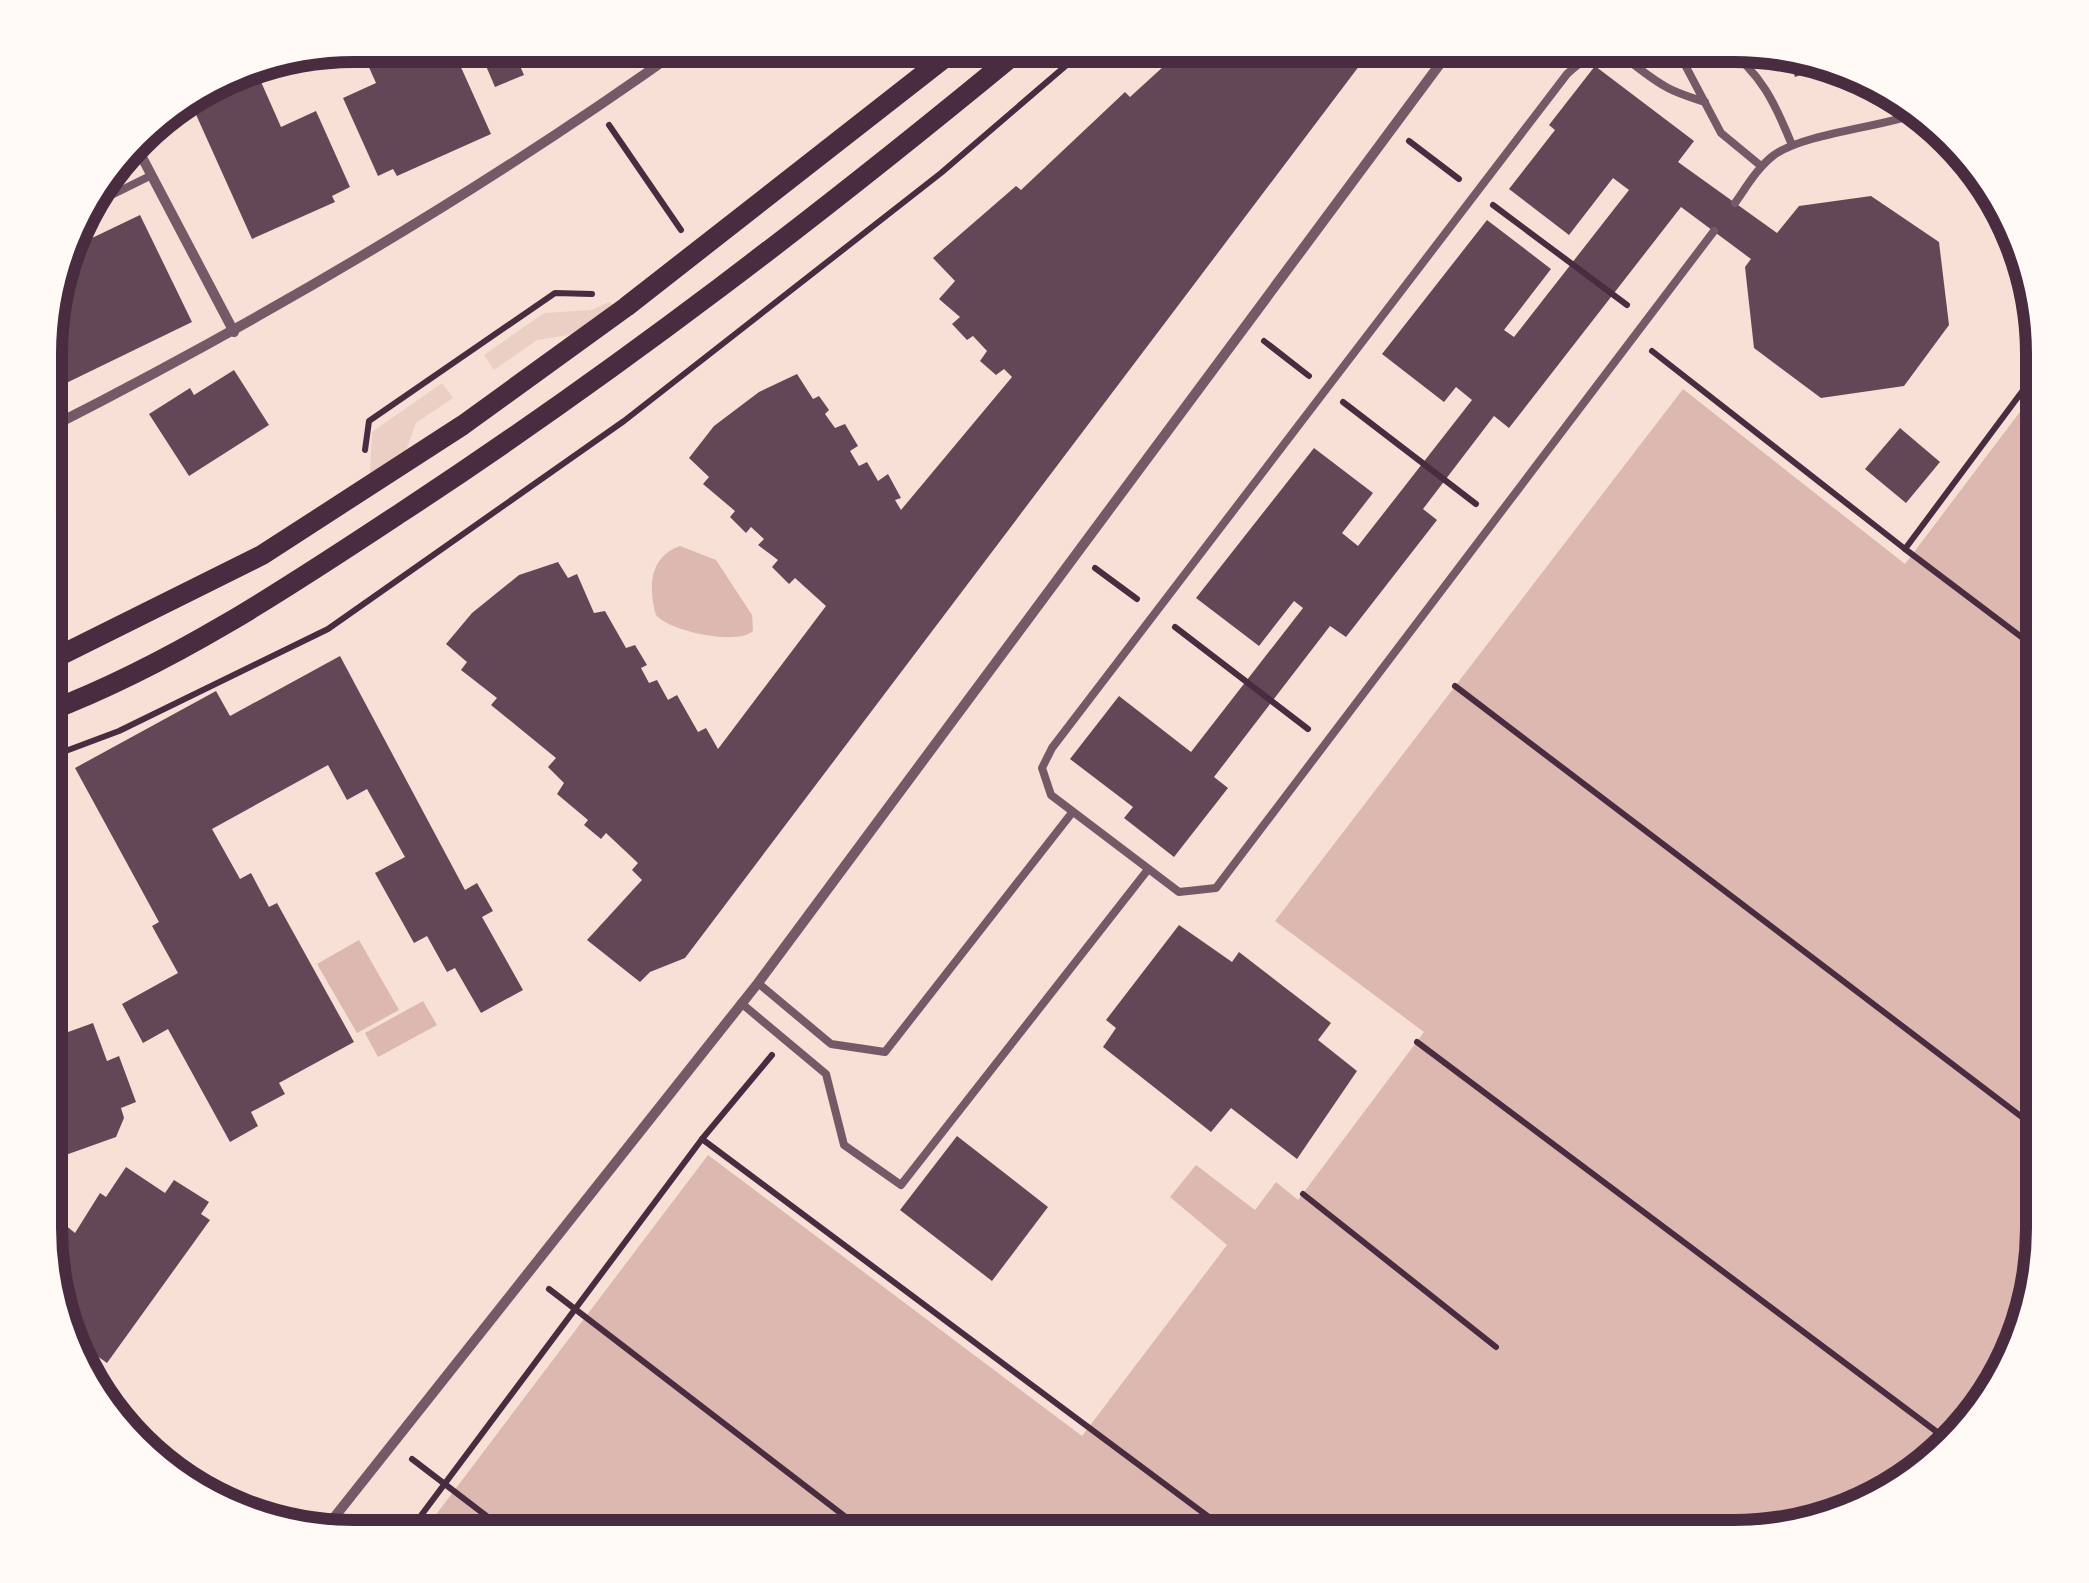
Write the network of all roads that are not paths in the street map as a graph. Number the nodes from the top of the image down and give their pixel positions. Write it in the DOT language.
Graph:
graph roads {
  1 [pos="662,62"];
  2 [pos="939,62"];
  3 [pos="1004,62"];
  4 [pos="1441,63"];
  5 [pos="1579,63"];
  6 [pos="1633,63"];
  7 [pos="1685,63"];
  8 [pos="1747,63"];
  9 [pos="1705,102"];
  10 [pos="1904,117"];
  11 [pos="1792,145"];
  12 [pos="141,156"];
  13 [pos="1761,166"];
  14 [pos="152,175"];
  15 [pos="111,195"];
  16 [pos="1735,203"];
  17 [pos="1714,231"];
  18 [pos="234,332"];
  19 [pos="62,422"];
  20 [pos="62,654"];
  21 [pos="62,706"];
  22 [pos="1072,814"];
  23 [pos="1146,872"];
  24 [pos="758,983"];
  25 [pos="741,1003"];
  26 [pos="332,1520"];
  1 -- 18 [label="street"];
  2 -- 20 [label="main road"];
  3 -- 21 [label="main road"];
  4 -- 24 [label="street"];
  5 -- 22 [label="lane"];
  6 -- 9 [label="lane"];
  7 -- 9 [label="lane"];
  8 -- 11 [label="lane"];
  9 -- 13 [label="lane"];
  10 -- 11 [label="lane"];
  11 -- 13 [label="lane"];
  12 -- 14 [label="street"];
  13 -- 16 [label="lane"];
  14 -- 15 [label="lane"];
  14 -- 18 [label="street"];
  17 -- 23 [label="lane"];
  18 -- 19 [label="street"];
  22 -- 23 [label="lane"];
  22 -- 24 [label="lane"];
  23 -- 25 [label="lane"];
  24 -- 25 [label="street"];
  25 -- 26 [label="street"];
}
